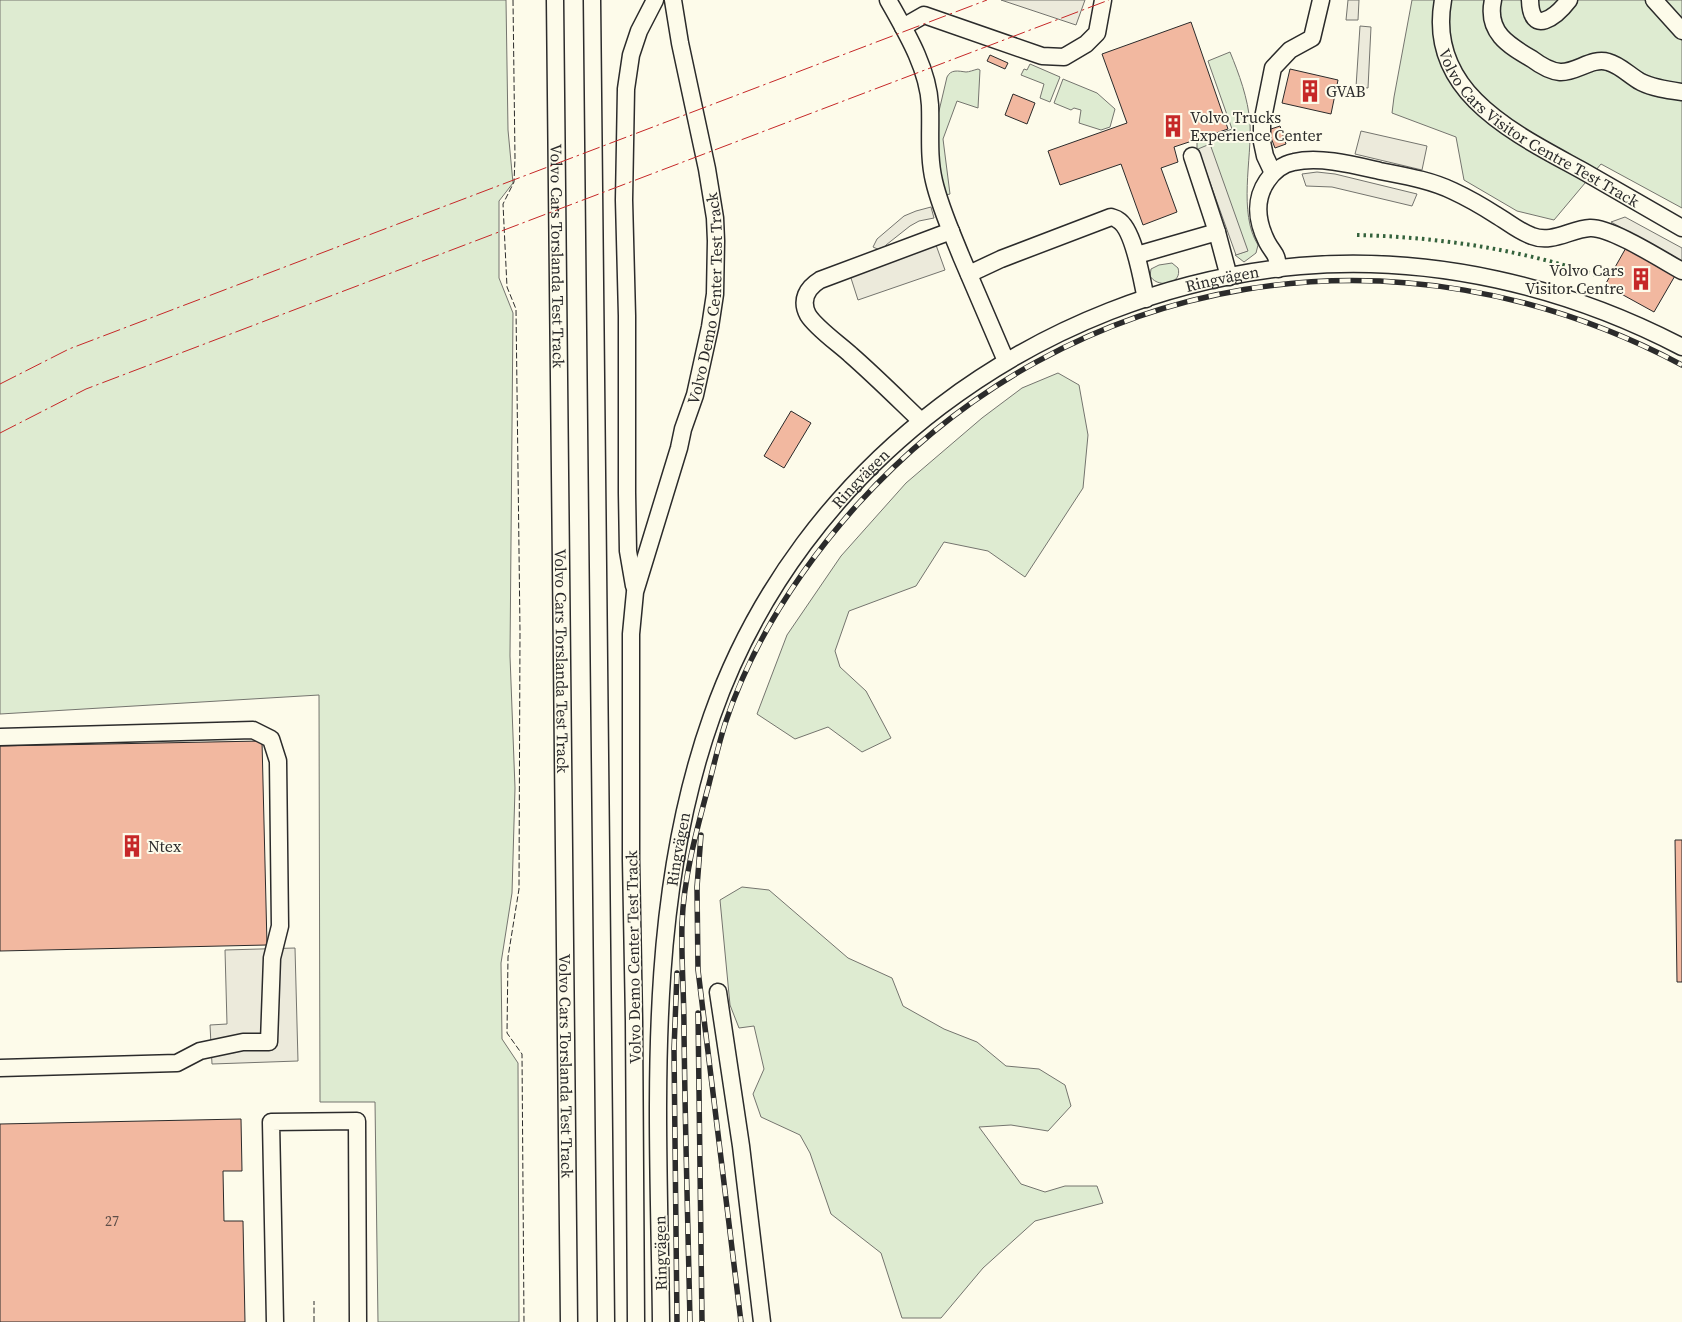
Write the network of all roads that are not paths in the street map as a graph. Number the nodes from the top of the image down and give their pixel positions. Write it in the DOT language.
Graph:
graph roads {
  1 [pos="555,0"];
  2 [pos="592,0"];
  3 [pos="655,0"];
  4 [pos="673,0"];
  5 [pos="888,0"];
  6 [pos="1321,0"];
  7 [pos="1443,0"];
  8 [pos="1493,0"];
  9 [pos="1530,0"];
  10 [pos="1569,0"];
  11 [pos="1654,0"];
  12 [pos="1104,1"];
  13 [pos="903,27"];
  14 [pos="1682,31"];
  15 [pos="1682,92"];
  16 [pos="1192,156"];
  17 [pos="1274,173"];
  18 [pos="1682,228"];
  19 [pos="951,231"];
  20 [pos="1217,232"];
  21 [pos="1137,255"];
  22 [pos="1278,269"];
  23 [pos="1682,271"];
  24 [pos="969,274"];
  25 [pos="1229,277"];
  26 [pos="1146,299"];
  27 [pos="1682,347"];
  28 [pos="1006,361"];
  29 [pos="921,421"];
  30 [pos="635,592"];
  31 [pos="0,737"];
  32 [pos="718,992"];
  33 [pos="0,1068"];
  34 [pos="275,1322"];
  35 [pos="358,1322"];
  36 [pos="569,1322"];
  37 [pos="606,1322"];
  38 [pos="636,1322"];
  39 [pos="661,1322"];
  40 [pos="762,1322"];
  1 -- 36 [label="street, Volvo Cars Torslanda Test Track"];
  2 -- 37 [label="street"];
  3 -- 30 [label="street, Volvo Demo Center Test Track"];
  4 -- 30 [label="street, Volvo Demo Center Test Track"];
  5 -- 13 [label="street"];
  6 -- 17 [label="street"];
  7 -- 18 [label="street, Volvo Cars Visitor Centre Test Track"];
  8 -- 15 [label="street"];
  9 -- 10 [label="street"];
  11 -- 14 [label="street"];
  12 -- 13 [label="street"];
  13 -- 19 [label="street"];
  16 -- 20 [label="street"];
  17 -- 22 [label="street"];
  17 -- 23 [label="street"];
  19 -- 24 [label="street"];
  19 -- 29 [label="street"];
  20 -- 21 [label="street"];
  20 -- 25 [label="street"];
  21 -- 24 [label="street"];
  21 -- 26 [label="street"];
  22 -- 25 [label="street, Ringvägen"];
  22 -- 27 [label="street, Ringvägen"];
  24 -- 28 [label="street"];
  25 -- 26 [label="street, Ringvägen"];
  26 -- 28 [label="street, Ringvägen"];
  28 -- 29 [label="street, Ringvägen"];
  29 -- 39 [label="street, Ringvägen"];
  30 -- 38 [label="street, Volvo Demo Center Test Track"];
  31 -- 33 [label="street"];
  32 -- 40 [label="street"];
  34 -- 35 [label="street"];
}
